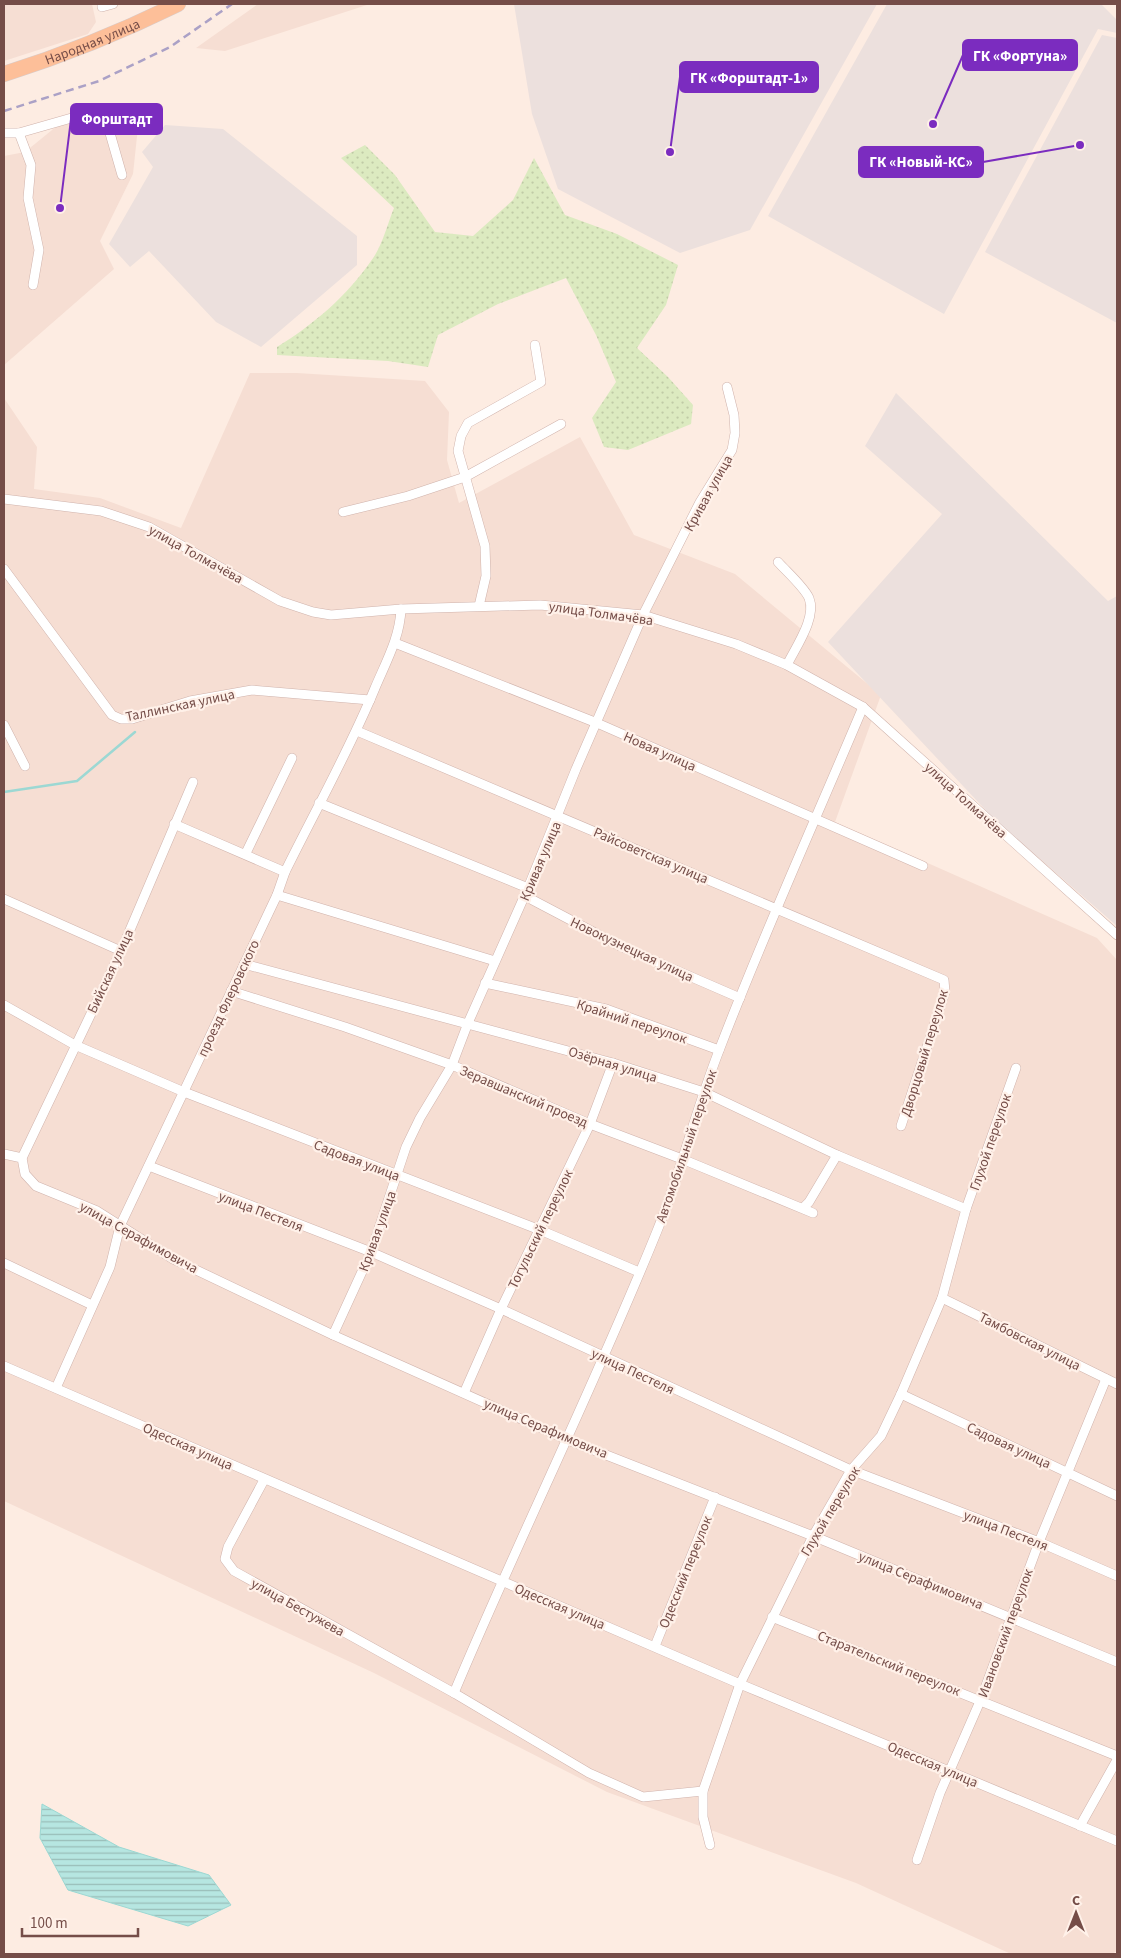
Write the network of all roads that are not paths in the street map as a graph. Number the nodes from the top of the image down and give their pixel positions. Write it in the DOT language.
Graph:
graph roads {
  1 [pos="102,4"];
  2 [pos="113,4"];
  3 [pos="178,4"];
  4 [pos="4,74"];
  5 [pos="4,133"];
  6 [pos="19,133"];
  7 [pos="122,175"];
  8 [pos="32,285"];
  9 [pos="536,345"];
  10 [pos="727,387"];
  11 [pos="561,424"];
  12 [pos="465,477"];
  13 [pos="4,499"];
  14 [pos="343,512"];
  15 [pos="778,562"];
  16 [pos="4,569"];
  17 [pos="479,606"];
  18 [pos="401,609"];
  19 [pos="643,615"];
  20 [pos="395,643"];
  21 [pos="787,665"];
  22 [pos="370,700"];
  23 [pos="863,707"];
  24 [pos="597,724"];
  25 [pos="4,725"];
  26 [pos="357,731"];
  27 [pos="292,758"];
  28 [pos="25,766"];
  29 [pos="193,782"];
  30 [pos="319,803"];
  31 [pos="559,815"];
  32 [pos="816,819"];
  33 [pos="174,824"];
  34 [pos="246,853"];
  35 [pos="923,866"];
  36 [pos="285,872"];
  37 [pos="526,892"];
  38 [pos="276,895"];
  39 [pos="4,899"];
  40 [pos="776,908"];
  41 [pos="1117,935"];
  42 [pos="121,951"];
  43 [pos="495,961"];
  44 [pos="244,964"];
  45 [pos="944,980"];
  46 [pos="485,983"];
  47 [pos="231,991"];
  48 [pos="740,998"];
  49 [pos="4,1005"];
  50 [pos="468,1023"];
  51 [pos="75,1045"];
  52 [pos="719,1050"];
  53 [pos="613,1063"];
  54 [pos="452,1065"];
  55 [pos="1016,1068"];
  56 [pos="184,1092"];
  57 [pos="704,1092"];
  58 [pos="590,1124"];
  59 [pos="901,1126"];
  60 [pos="4,1154"];
  61 [pos="838,1155"];
  62 [pos="22,1158"];
  63 [pos="682,1159"];
  64 [pos="149,1166"];
  65 [pos="397,1176"];
  66 [pos="803,1208"];
  67 [pos="966,1209"];
  68 [pos="813,1213"];
  69 [pos="120,1226"];
  70 [pos="540,1230"];
  71 [pos="371,1252"];
  72 [pos="4,1263"];
  73 [pos="639,1272"];
  74 [pos="942,1298"];
  75 [pos="92,1306"];
  76 [pos="501,1308"];
  77 [pos="334,1335"];
  78 [pos="604,1358"];
  79 [pos="4,1366"];
  80 [pos="1106,1379"];
  81 [pos="1117,1384"];
  82 [pos="56,1388"];
  83 [pos="464,1393"];
  84 [pos="901,1394"];
  85 [pos="568,1440"];
  86 [pos="851,1470"];
  87 [pos="1068,1472"];
  88 [pos="264,1480"];
  89 [pos="1117,1496"];
  90 [pos="715,1497"];
  91 [pos="813,1536"];
  92 [pos="1039,1542"];
  93 [pos="1117,1576"];
  94 [pos="500,1581"];
  95 [pos="772,1617"];
  96 [pos="1011,1617"];
  97 [pos="655,1646"];
  98 [pos="1117,1662"];
  99 [pos="740,1684"];
  100 [pos="454,1693"];
  101 [pos="981,1700"];
  102 [pos="1117,1756"];
  103 [pos="1117,1760"];
  104 [pos="951,1771"];
  105 [pos="703,1791"];
  106 [pos="1080,1826"];
  107 [pos="1117,1841"];
  108 [pos="710,1845"];
  109 [pos="917,1860"];
  1 -- 2 [label="street"];
  3 -- 4 [label="main road, Народная улица"];
  5 -- 6 [label="street"];
  6 -- 7 [label="street"];
  6 -- 8 [label="street"];
  9 -- 12 [label="street"];
  10 -- 19 [label="street, Кривая улица"];
  11 -- 12 [label="street"];
  12 -- 14 [label="street"];
  12 -- 17 [label="street"];
  13 -- 18 [label="street, улица Толмачёва"];
  15 -- 21 [label="street"];
  16 -- 22 [label="street, Таллинская улица"];
  17 -- 18 [label="street, улица Толмачёва"];
  17 -- 19 [label="street, улица Толмачёва"];
  18 -- 20 [label="street, проезд Флеровского"];
  19 -- 21 [label="street, улица Толмачёва"];
  19 -- 24 [label="street, Кривая улица"];
  20 -- 22 [label="street, проезд Флеровского"];
  20 -- 24 [label="street, Новая улица"];
  21 -- 23 [label="street, улица Толмачёва"];
  22 -- 26 [label="street, проезд Флеровского"];
  23 -- 32 [label="street, Автомобильный переулок"];
  23 -- 41 [label="street, улица Толмачёва"];
  24 -- 31 [label="street, Кривая улица"];
  24 -- 32 [label="street, Новая улица"];
  25 -- 28 [label="street"];
  26 -- 30 [label="street, проезд Флеровского"];
  26 -- 31 [label="street, Райсоветская улица"];
  27 -- 34 [label="street"];
  29 -- 33 [label="street, Бийская улица"];
  30 -- 36 [label="street, проезд Флеровского"];
  30 -- 37 [label="street, Новокузнецкая улица"];
  31 -- 37 [label="street, Кривая улица"];
  31 -- 40 [label="street, Райсоветская улица"];
  32 -- 35 [label="street, Новая улица"];
  32 -- 40 [label="street, Автомобильный переулок"];
  33 -- 34 [label="street"];
  33 -- 42 [label="street, Бийская улица"];
  34 -- 36 [label="street"];
  36 -- 38 [label="street, проезд Флеровского"];
  37 -- 43 [label="street, Кривая улица"];
  37 -- 48 [label="street, Новокузнецкая улица"];
  38 -- 43 [label="street"];
  38 -- 44 [label="street, проезд Флеровского"];
  39 -- 42 [label="street"];
  40 -- 45 [label="street, Райсоветская улица"];
  40 -- 48 [label="street, Автомобильный переулок"];
  42 -- 51 [label="street, Бийская улица"];
  43 -- 46 [label="street, Кривая улица"];
  44 -- 47 [label="street, проезд Флеровского"];
  44 -- 50 [label="street, Озёрная улица"];
  45 -- 59 [label="street, Дворцовый переулок"];
  46 -- 50 [label="street, Кривая улица"];
  46 -- 52 [label="street, Крайний переулок"];
  47 -- 54 [label="street, Зеравшанский проезд"];
  47 -- 56 [label="street, проезд Флеровского"];
  48 -- 52 [label="street, Автомобильный переулок"];
  49 -- 51 [label="street, Садовая улица"];
  50 -- 53 [label="street, Озёрная улица"];
  50 -- 54 [label="street, Кривая улица"];
  51 -- 56 [label="street, Садовая улица"];
  51 -- 62 [label="street, Бийская улица"];
  52 -- 57 [label="street, Автомобильный переулок"];
  53 -- 57 [label="street, Озёрная улица"];
  53 -- 58 [label="street, Тогульский переулок"];
  54 -- 58 [label="street, Зеравшанский проезд"];
  54 -- 65 [label="street, Кривая улица"];
  55 -- 67 [label="street, Глухой переулок"];
  56 -- 64 [label="street, проезд Флеровского"];
  56 -- 65 [label="street, Садовая улица"];
  57 -- 61 [label="street, Озёрная улица"];
  57 -- 63 [label="street, Автомобильный переулок"];
  58 -- 63 [label="street, Зеравшанский проезд"];
  58 -- 70 [label="street, Тогульский переулок"];
  60 -- 62 [label="street"];
  61 -- 66 [label="street"];
  61 -- 67 [label="street, Озёрная улица"];
  62 -- 69 [label="street, улица Серафимовича"];
  63 -- 66 [label="street, Зеравшанский проезд"];
  63 -- 73 [label="street, Автомобильный переулок"];
  64 -- 69 [label="street, проезд Флеровского"];
  64 -- 71 [label="street, улица Пестеля"];
  65 -- 70 [label="street, Садовая улица"];
  65 -- 71 [label="street, Кривая улица"];
  66 -- 68 [label="street, Зеравшанский проезд"];
  67 -- 74 [label="street, Глухой переулок"];
  69 -- 75 [label="street, проезд Флеровского"];
  69 -- 77 [label="street, улица Серафимовича"];
  70 -- 73 [label="street, Садовая улица"];
  70 -- 76 [label="street, Тогульский переулок"];
  71 -- 76 [label="street, улица Пестеля"];
  71 -- 77 [label="street, Кривая улица"];
  72 -- 75 [label="street"];
  73 -- 78 [label="street, Автомобильный переулок"];
  74 -- 80 [label="street, Тамбовская улица"];
  74 -- 84 [label="street, Глухой переулок"];
  75 -- 82 [label="street, проезд Флеровского"];
  76 -- 78 [label="street, улица Пестеля"];
  76 -- 83 [label="street, Тогульский переулок"];
  77 -- 83 [label="street, улица Серафимовича"];
  78 -- 85 [label="street, Автомобильный переулок"];
  78 -- 86 [label="street, улица Пестеля"];
  79 -- 82 [label="street, Одесская улица"];
  80 -- 81 [label="street, Тамбовская улица"];
  80 -- 87 [label="street, Ивановский переулок"];
  82 -- 88 [label="street, Одесская улица"];
  83 -- 85 [label="street, улица Серафимовича"];
  84 -- 86 [label="street, Глухой переулок"];
  84 -- 87 [label="street, Садовая улица"];
  85 -- 90 [label="street, улица Серафимовича"];
  85 -- 94 [label="street, Автомобильный переулок"];
  86 -- 91 [label="street, Глухой переулок"];
  86 -- 92 [label="street, улица Пестеля"];
  87 -- 89 [label="street, Садовая улица"];
  87 -- 92 [label="street, Ивановский переулок"];
  88 -- 94 [label="street, Одесская улица"];
  88 -- 100 [label="street, улица Бестужева"];
  90 -- 91 [label="street, улица Серафимовича"];
  90 -- 97 [label="street, Одесский переулок"];
  91 -- 95 [label="street, Глухой переулок"];
  91 -- 96 [label="street, улица Серафимовича"];
  92 -- 93 [label="street, улица Пестеля"];
  92 -- 96 [label="street, Ивановский переулок"];
  94 -- 97 [label="street, Одесская улица"];
  94 -- 100 [label="street"];
  95 -- 99 [label="street, Глухой переулок"];
  95 -- 101 [label="street, Старательский переулок"];
  96 -- 98 [label="street, улица Серафимовича"];
  96 -- 101 [label="street, Ивановский переулок"];
  97 -- 99 [label="street, Одесская улица"];
  99 -- 104 [label="street, Одесская улица"];
  99 -- 105 [label="street, Глухой переулок"];
  100 -- 105 [label="street, улица Бестужева"];
  101 -- 102 [label="street, Старательский переулок"];
  101 -- 104 [label="street, Ивановский переулок"];
  103 -- 106 [label="street"];
  104 -- 106 [label="street, Одесская улица"];
  104 -- 109 [label="street, Ивановский переулок"];
  105 -- 108 [label="street, Глухой переулок"];
  106 -- 107 [label="street, Одесская улица"];
}
